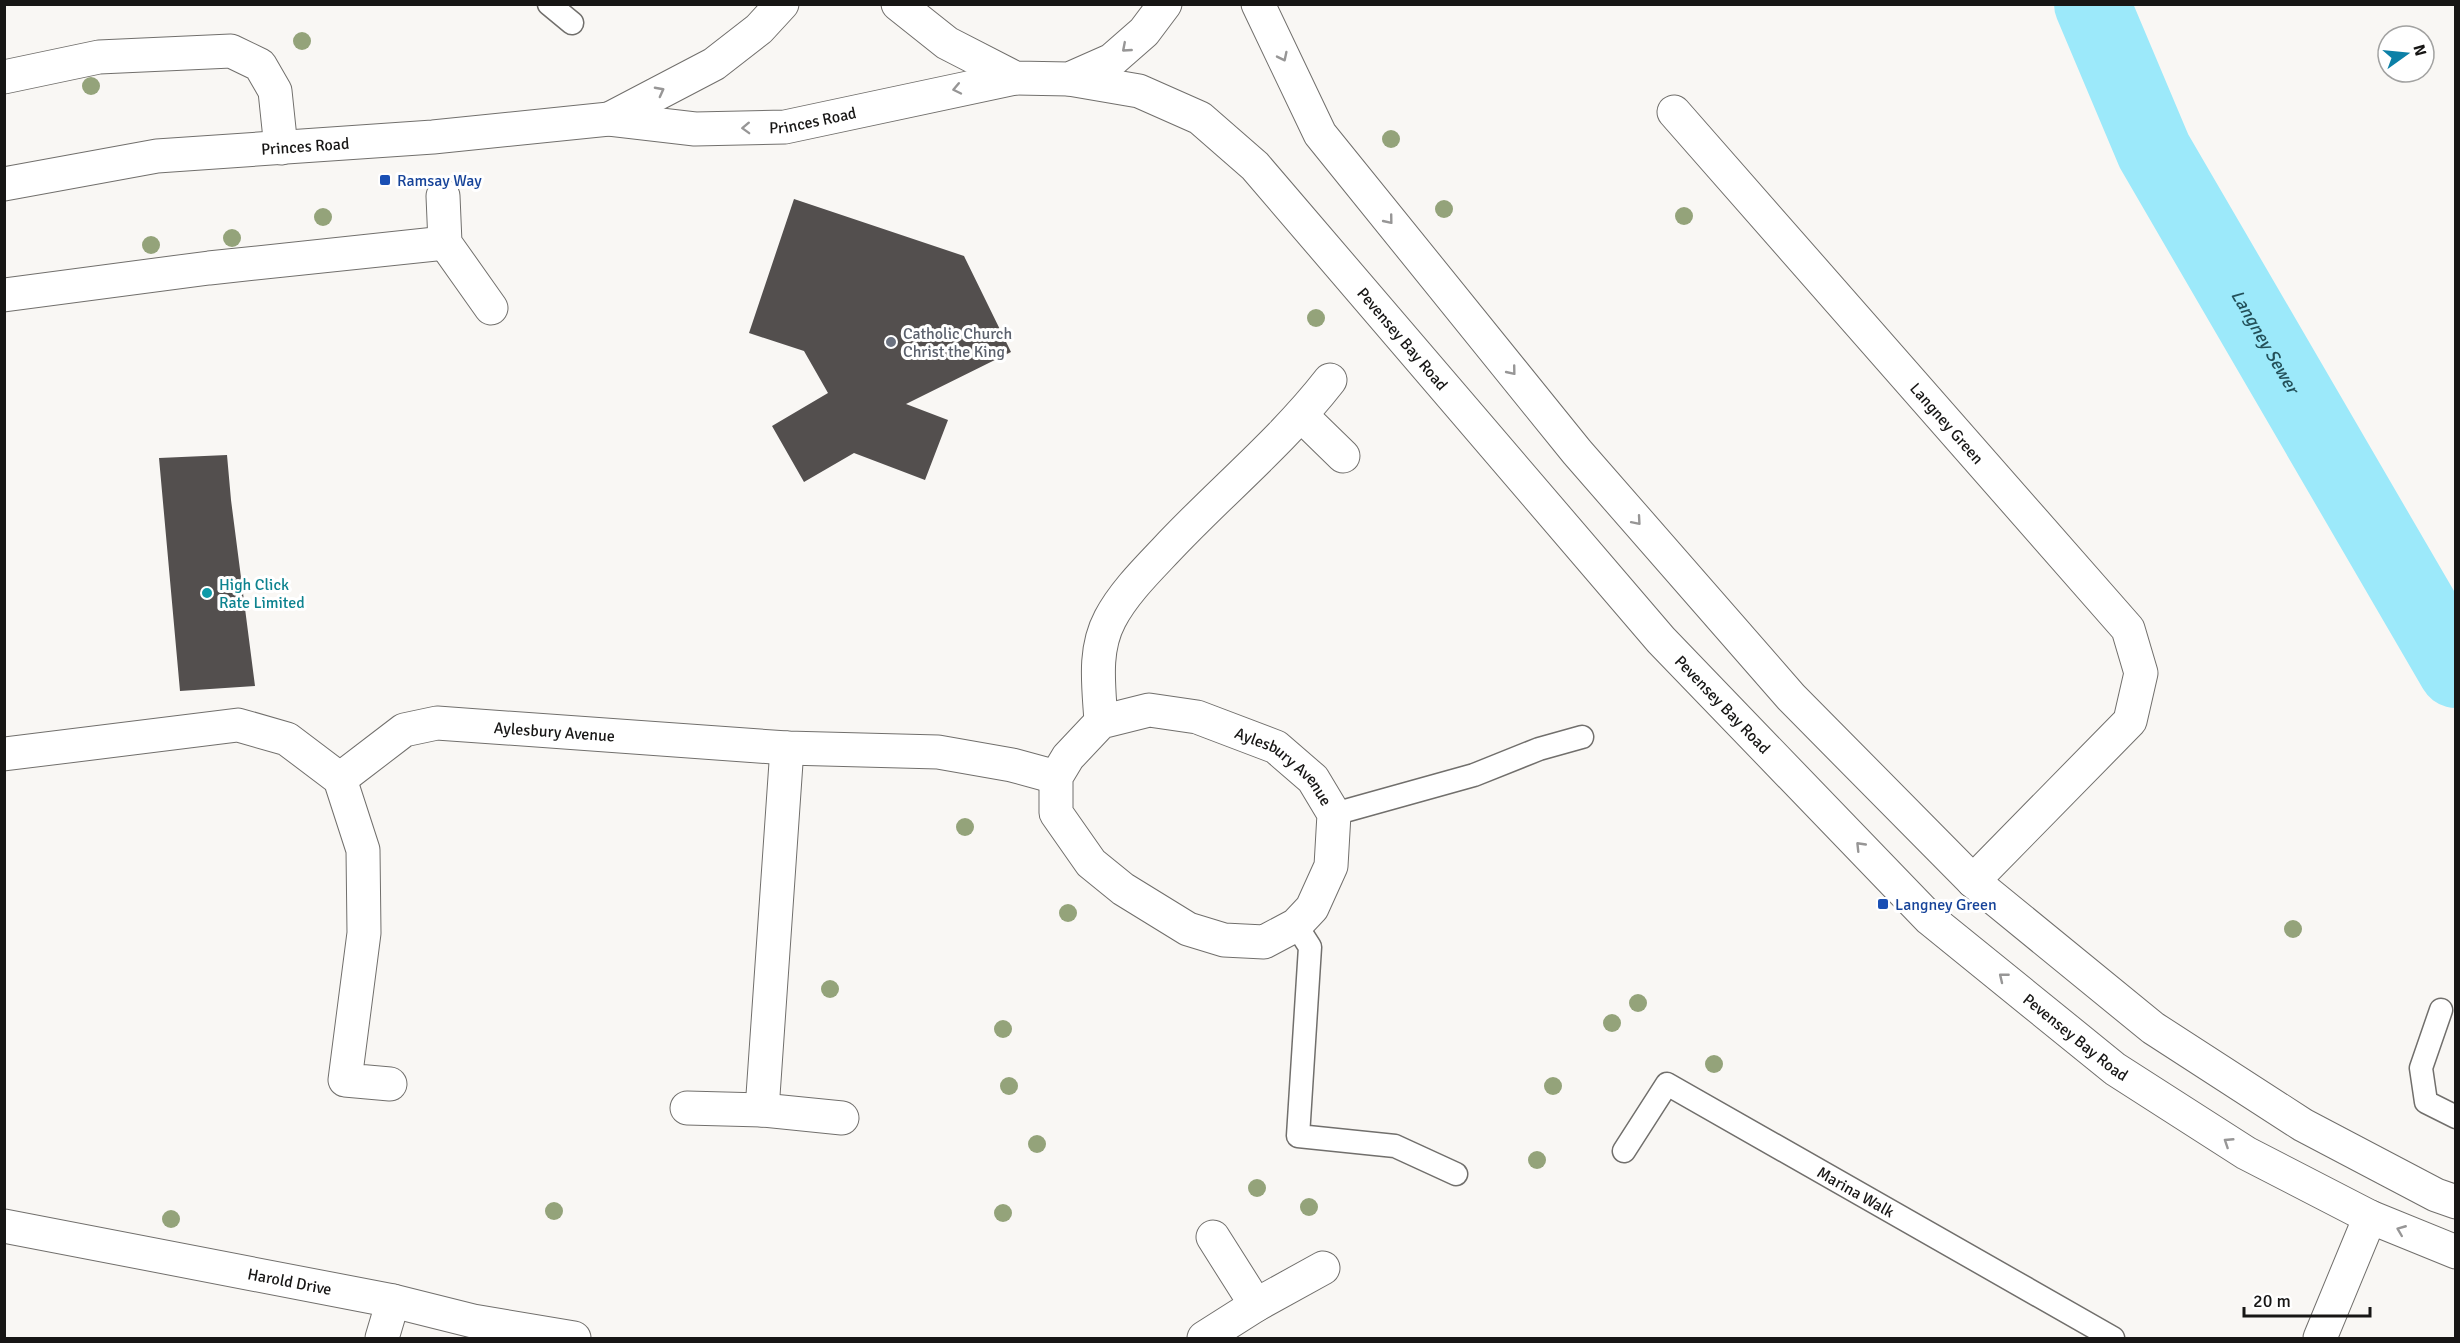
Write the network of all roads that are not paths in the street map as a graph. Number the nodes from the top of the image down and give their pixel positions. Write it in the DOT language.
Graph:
graph roads {
  1 [pos="549,4"];
  2 [pos="782,4"];
  3 [pos="898,4"];
  4 [pos="1165,4"];
  5 [pos="1258,4"];
  6 [pos="572,23"];
  7 [pos="4,77"];
  8 [pos="1015,78"];
  9 [pos="1069,79"];
  10 [pos="1674,112"];
  11 [pos="609,118"];
  12 [pos="281,148"];
  13 [pos="4,184"];
  14 [pos="443,196"];
  15 [pos="446,243"];
  16 [pos="4,295"];
  17 [pos="491,308"];
  18 [pos="1330,381"];
  19 [pos="1302,416"];
  20 [pos="1343,456"];
  21 [pos="1101,722"];
  22 [pos="1582,737"];
  23 [pos="787,748"];
  24 [pos="4,754"];
  25 [pos="1056,777"];
  26 [pos="340,780"];
  27 [pos="1334,813"];
  28 [pos="1973,881"];
  29 [pos="1296,925"];
  30 [pos="2441,1010"];
  31 [pos="390,1084"];
  32 [pos="687,1108"];
  33 [pos="762,1110"];
  34 [pos="2456,1117"];
  35 [pos="842,1118"];
  36 [pos="1624,1151"];
  37 [pos="1456,1174"];
  38 [pos="2456,1202"];
  39 [pos="2370,1217"];
  40 [pos="4,1226"];
  41 [pos="1213,1237"];
  42 [pos="2456,1252"];
  43 [pos="1323,1268"];
  44 [pos="393,1301"];
  45 [pos="1256,1305"];
  46 [pos="382,1338"];
  47 [pos="574,1338"];
  48 [pos="1204,1338"];
  49 [pos="2113,1338"];
  50 [pos="2320,1338"];
  1 -- 6 [label="lane"];
  11 -- 2 [label="street, Princes Road, one-way"];
  3 -- 8 [label="street"];
  4 -- 9 [label="street, one-way"];
  5 -- 28 [label="street, one-way"];
  7 -- 12 [label="street"];
  8 -- 9 [label="street, Pevensey Bay Road"];
  8 -- 11 [label="street, Princes Road, one-way"];
  39 -- 9 [label="street, Pevensey Bay Road, one-way"];
  10 -- 28 [label="street, Langney Green"];
  11 -- 12 [label="street, Princes Road"];
  12 -- 13 [label="street, Princes Road"];
  14 -- 15 [label="street"];
  15 -- 16 [label="street"];
  15 -- 17 [label="street"];
  18 -- 19 [label="street"];
  19 -- 20 [label="street"];
  19 -- 21 [label="street"];
  21 -- 25 [label="street"];
  21 -- 27 [label="street, Aylesbury Avenue"];
  22 -- 27 [label="lane"];
  23 -- 25 [label="street, Aylesbury Avenue"];
  23 -- 26 [label="street, Aylesbury Avenue"];
  23 -- 33 [label="street"];
  24 -- 26 [label="street"];
  25 -- 29 [label="street, Aylesbury Avenue"];
  26 -- 31 [label="street"];
  27 -- 29 [label="street, Aylesbury Avenue"];
  28 -- 38 [label="street"];
  29 -- 37 [label="lane"];
  30 -- 34 [label="lane"];
  32 -- 33 [label="street"];
  33 -- 35 [label="street"];
  36 -- 49 [label="lane, Marina Walk"];
  42 -- 39 [label="street, Pevensey Bay Road, one-way"];
  39 -- 50 [label="street"];
  40 -- 44 [label="street, Harold Drive"];
  41 -- 45 [label="street"];
  43 -- 45 [label="street"];
  44 -- 46 [label="street"];
  44 -- 47 [label="street, Harold Drive"];
  45 -- 48 [label="street"];
}
